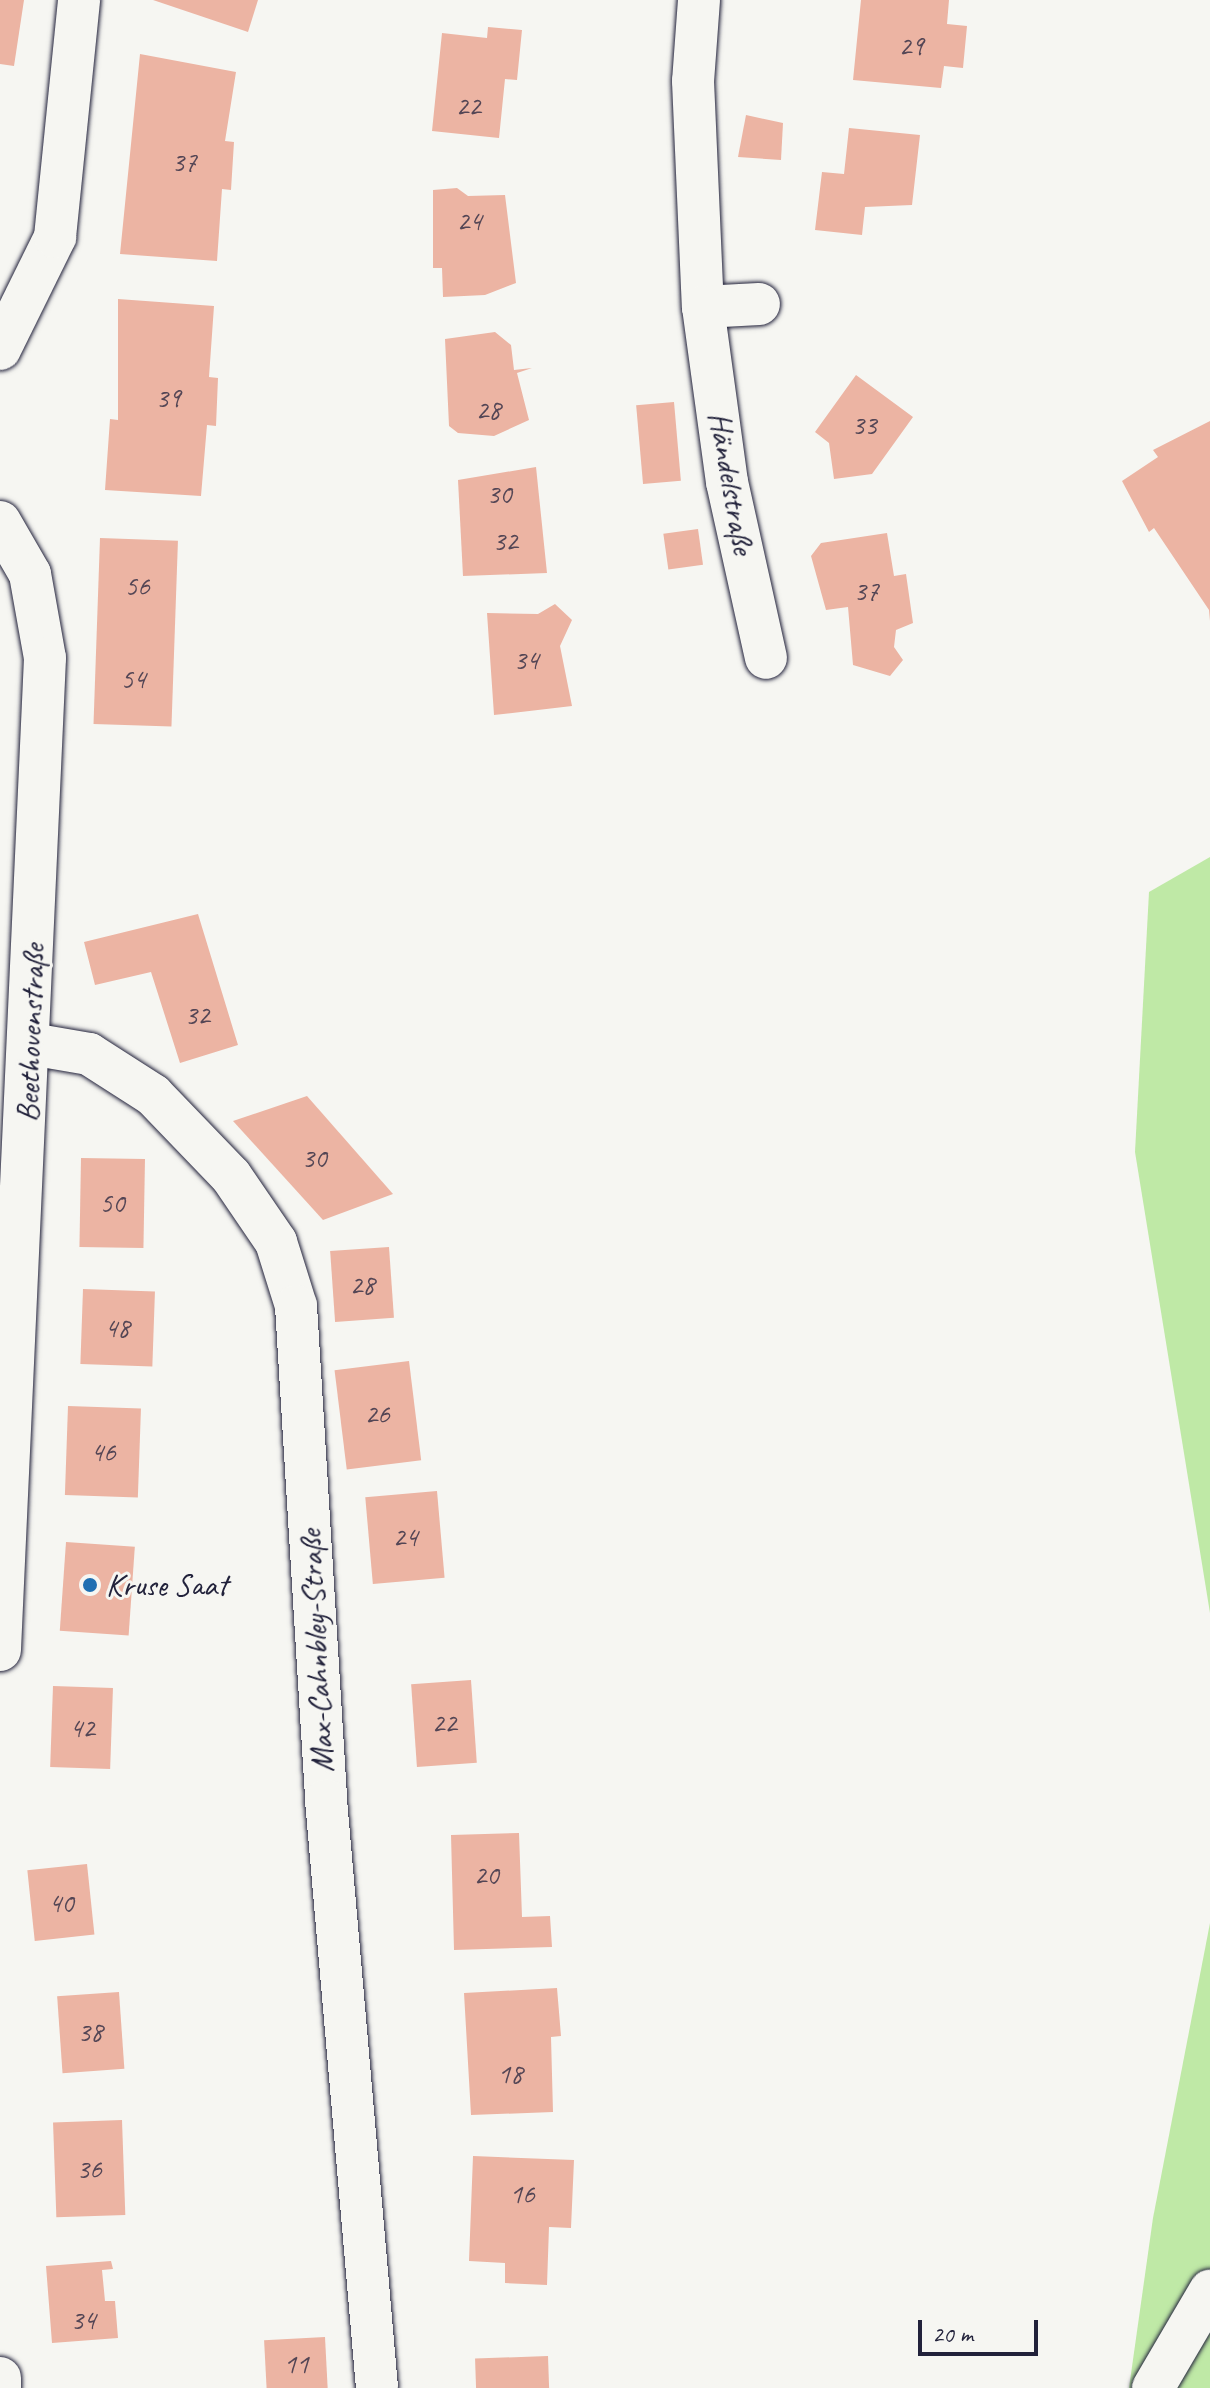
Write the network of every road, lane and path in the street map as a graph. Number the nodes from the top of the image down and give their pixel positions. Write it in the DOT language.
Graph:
graph roads {
  1 [pos="79,0"];
  2 [pos="699,0"];
  3 [pos="759,304"];
  4 [pos="703,307"];
  5 [pos="0,349"];
  6 [pos="0,522"];
  7 [pos="766,658"];
  8 [pos="31,1044"];
  9 [pos="0,1650"];
  10 [pos="1210,2291"];
  11 [pos="0,2378"];
  12 [pos="0,2388"];
  13 [pos="377,2388"];
  14 [pos="1153,2388"];
  1 -- 5 [label="street"];
  2 -- 4 [label="street, Händelstraße"];
  3 -- 4 [label="street"];
  4 -- 7 [label="street, Händelstraße"];
  6 -- 8 [label="street, Beethovenstraße"];
  8 -- 9 [label="street, Beethovenstraße"];
  8 -- 13 [label="street, Max-Cahnbley-Straße"];
  10 -- 14 [label="street"];
  11 -- 12 [label="street"];
}
